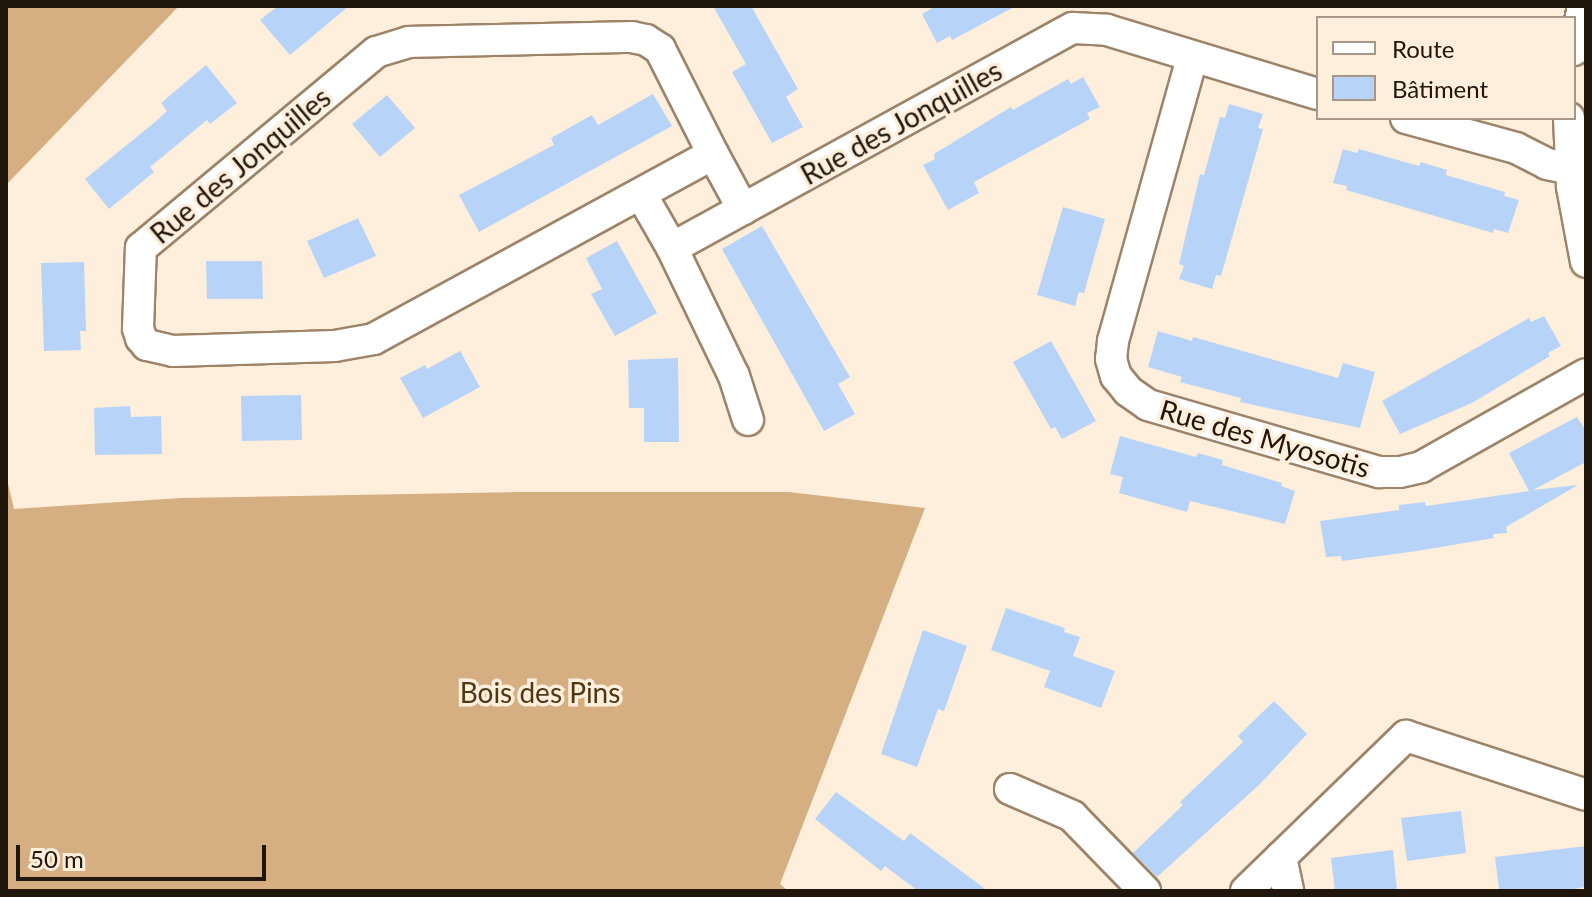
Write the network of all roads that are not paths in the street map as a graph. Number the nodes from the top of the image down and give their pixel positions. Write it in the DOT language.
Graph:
graph roads {
  1 [pos="1583,6"];
  2 [pos="1102,18"];
  3 [pos="1576,40"];
  4 [pos="1192,58"];
  5 [pos="1316,93"];
  6 [pos="1413,120"];
  7 [pos="1569,120"];
  8 [pos="713,154"];
  9 [pos="1571,169"];
  10 [pos="641,194"];
  11 [pos="743,209"];
  12 [pos="672,248"];
  13 [pos="1586,262"];
  14 [pos="1586,374"];
  15 [pos="748,420"];
  16 [pos="1010,789"];
  17 [pos="1586,795"];
  18 [pos="1281,857"];
  19 [pos="1145,891"];
  20 [pos="1246,891"];
  21 [pos="1288,891"];
  1 -- 3 [label="street"];
  2 -- 4 [label="street, Rue des Jonquilles"];
  2 -- 11 [label="street, Rue des Jonquilles"];
  4 -- 5 [label="street, Rue des Jonquilles"];
  4 -- 14 [label="street, Rue des Myosotis"];
  6 -- 9 [label="street"];
  7 -- 9 [label="street"];
  8 -- 10 [label="street, Rue des Jonquilles"];
  8 -- 10 [label="street, Rue des Jonquilles"];
  8 -- 11 [label="street"];
  9 -- 13 [label="street"];
  10 -- 12 [label="street"];
  11 -- 12 [label="street, Rue des Jonquilles"];
  12 -- 15 [label="street"];
  16 -- 19 [label="street"];
  17 -- 18 [label="street"];
  18 -- 20 [label="street"];
  18 -- 21 [label="street"];
}
